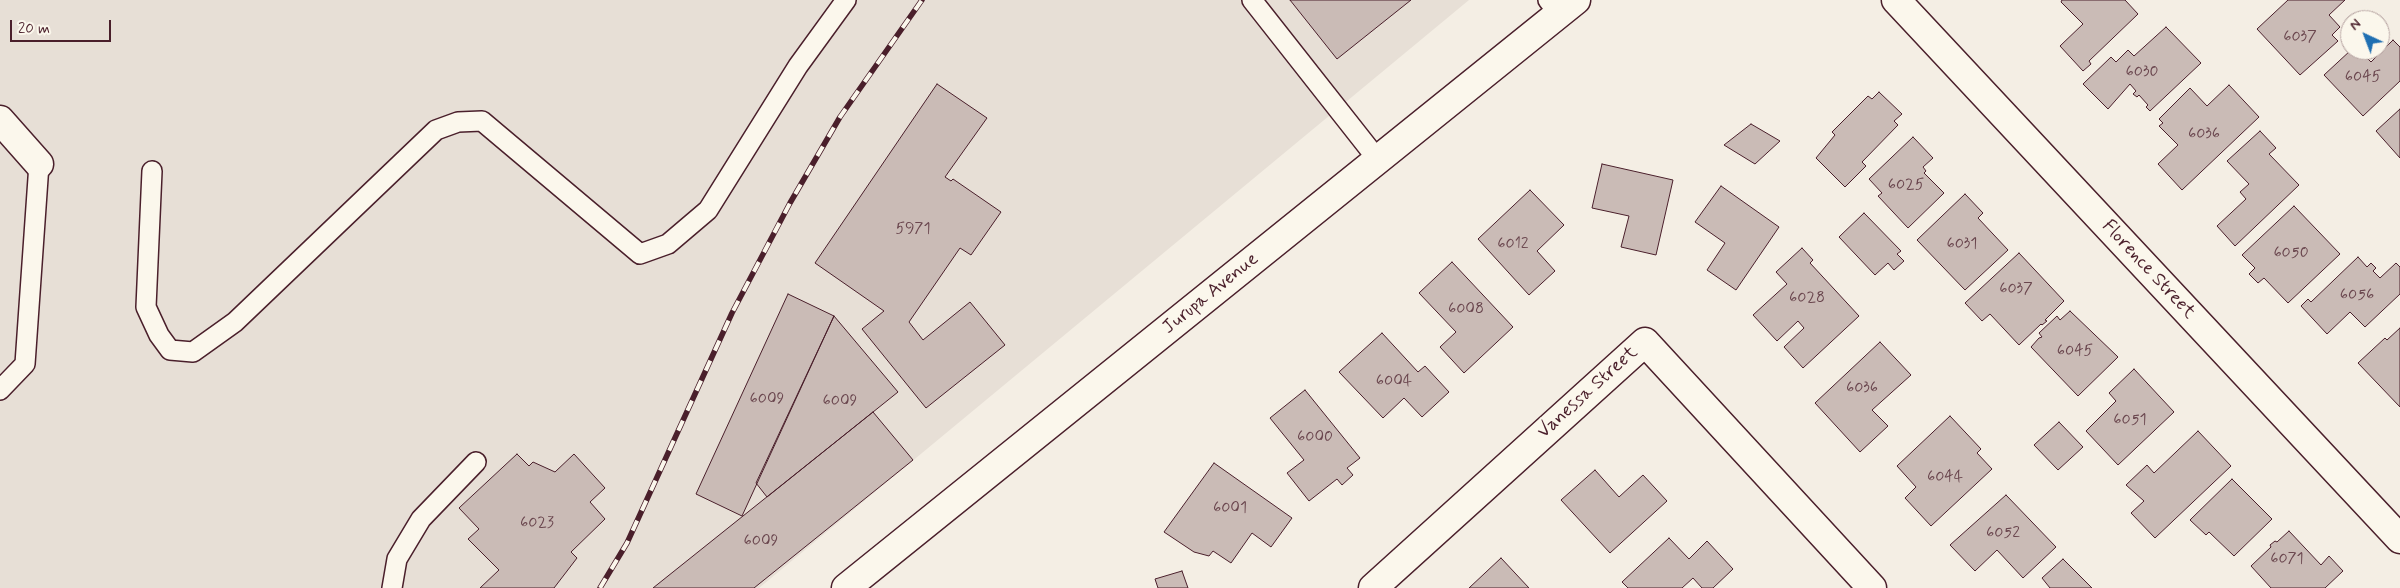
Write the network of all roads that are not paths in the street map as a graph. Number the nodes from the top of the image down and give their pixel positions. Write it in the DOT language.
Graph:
graph roads {
  1 [pos="846,0"];
  2 [pos="1252,0"];
  3 [pos="1896,0"];
  4 [pos="1561,5"];
  5 [pos="0,120"];
  6 [pos="1378,160"];
  7 [pos="39,164"];
  8 [pos="152,171"];
  9 [pos="0,390"];
  10 [pos="476,462"];
  11 [pos="2400,539"];
  12 [pos="392,588"];
  13 [pos="846,588"];
  14 [pos="1373,588"];
  15 [pos="1872,588"];
  1 -- 8 [label="lane"];
  2 -- 6 [label="lane"];
  3 -- 11 [label="street, Florence Street"];
  4 -- 6 [label="street, Jurupa Avenue"];
  5 -- 7 [label="street"];
  6 -- 13 [label="street, Jurupa Avenue"];
  7 -- 9 [label="lane"];
  10 -- 12 [label="lane"];
  14 -- 15 [label="street, Vanessa Street"];
}
